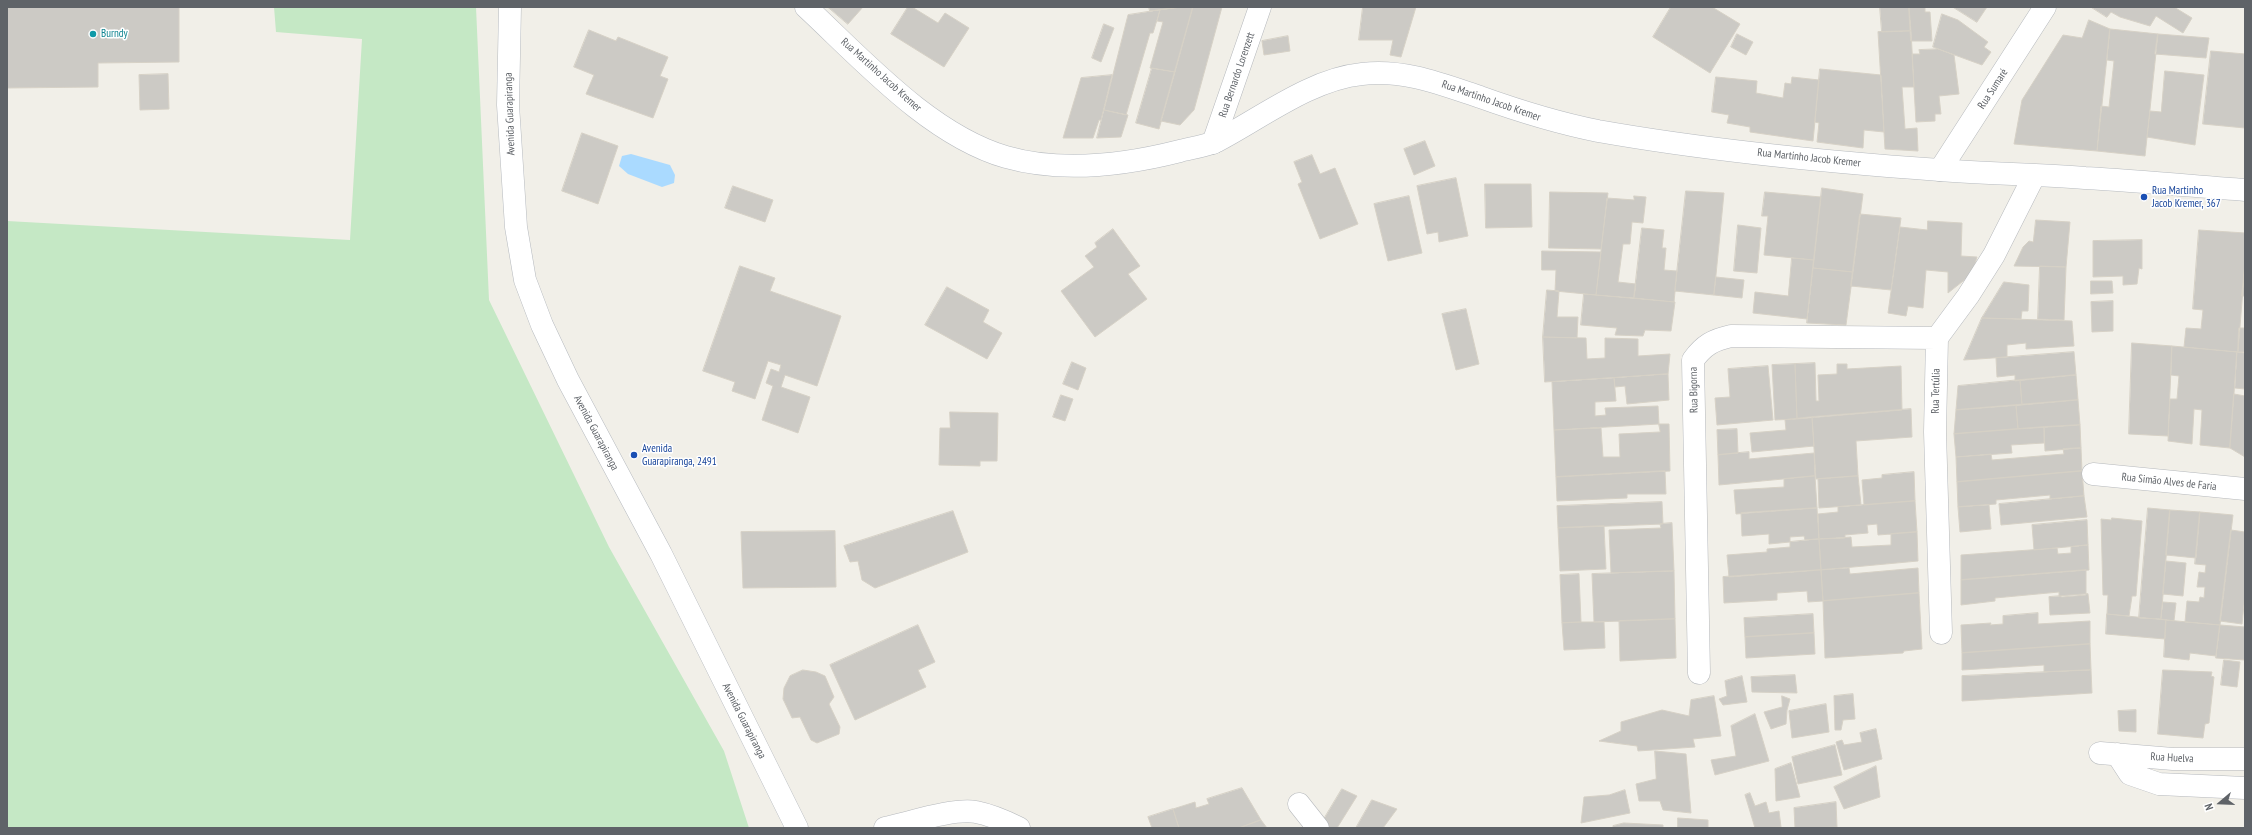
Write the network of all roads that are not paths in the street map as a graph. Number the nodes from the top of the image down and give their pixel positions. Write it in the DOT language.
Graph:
graph roads {
  1 [pos="510,7"];
  2 [pos="806,7"];
  3 [pos="1260,7"];
  4 [pos="2045,7"];
  5 [pos="1213,143"];
  6 [pos="1940,170"];
  7 [pos="2034,176"];
  8 [pos="2245,190"];
  9 [pos="1937,338"];
  10 [pos="2094,474"];
  11 [pos="2245,489"];
  12 [pos="1941,633"];
  13 [pos="1699,673"];
  14 [pos="2245,759"];
  15 [pos="2245,788"];
  16 [pos="1299,804"];
  17 [pos="797,828"];
  18 [pos="885,828"];
  19 [pos="1019,828"];
  20 [pos="1318,828"];
  1 -- 17 [label="street, Avenida Guarapiranga"];
  2 -- 5 [label="street, Rua Martinho Jacob Kremer"];
  3 -- 5 [label="street, Rua Bernardo Lorenzett"];
  4 -- 6 [label="street, Rua Sumaré"];
  5 -- 6 [label="street, Rua Martinho Jacob Kremer"];
  6 -- 7 [label="street, Rua Martinho Jacob Kremer"];
  7 -- 8 [label="street, Rua Martinho Jacob Kremer"];
  7 -- 9 [label="street"];
  9 -- 12 [label="street, Rua Tertúlia"];
  9 -- 13 [label="street, Rua Bigorna"];
  10 -- 11 [label="street, Rua Simão Alves de Faria"];
  14 -- 15 [label="street, Rua Huelva"];
  16 -- 20 [label="street"];
  18 -- 19 [label="street"];
}
